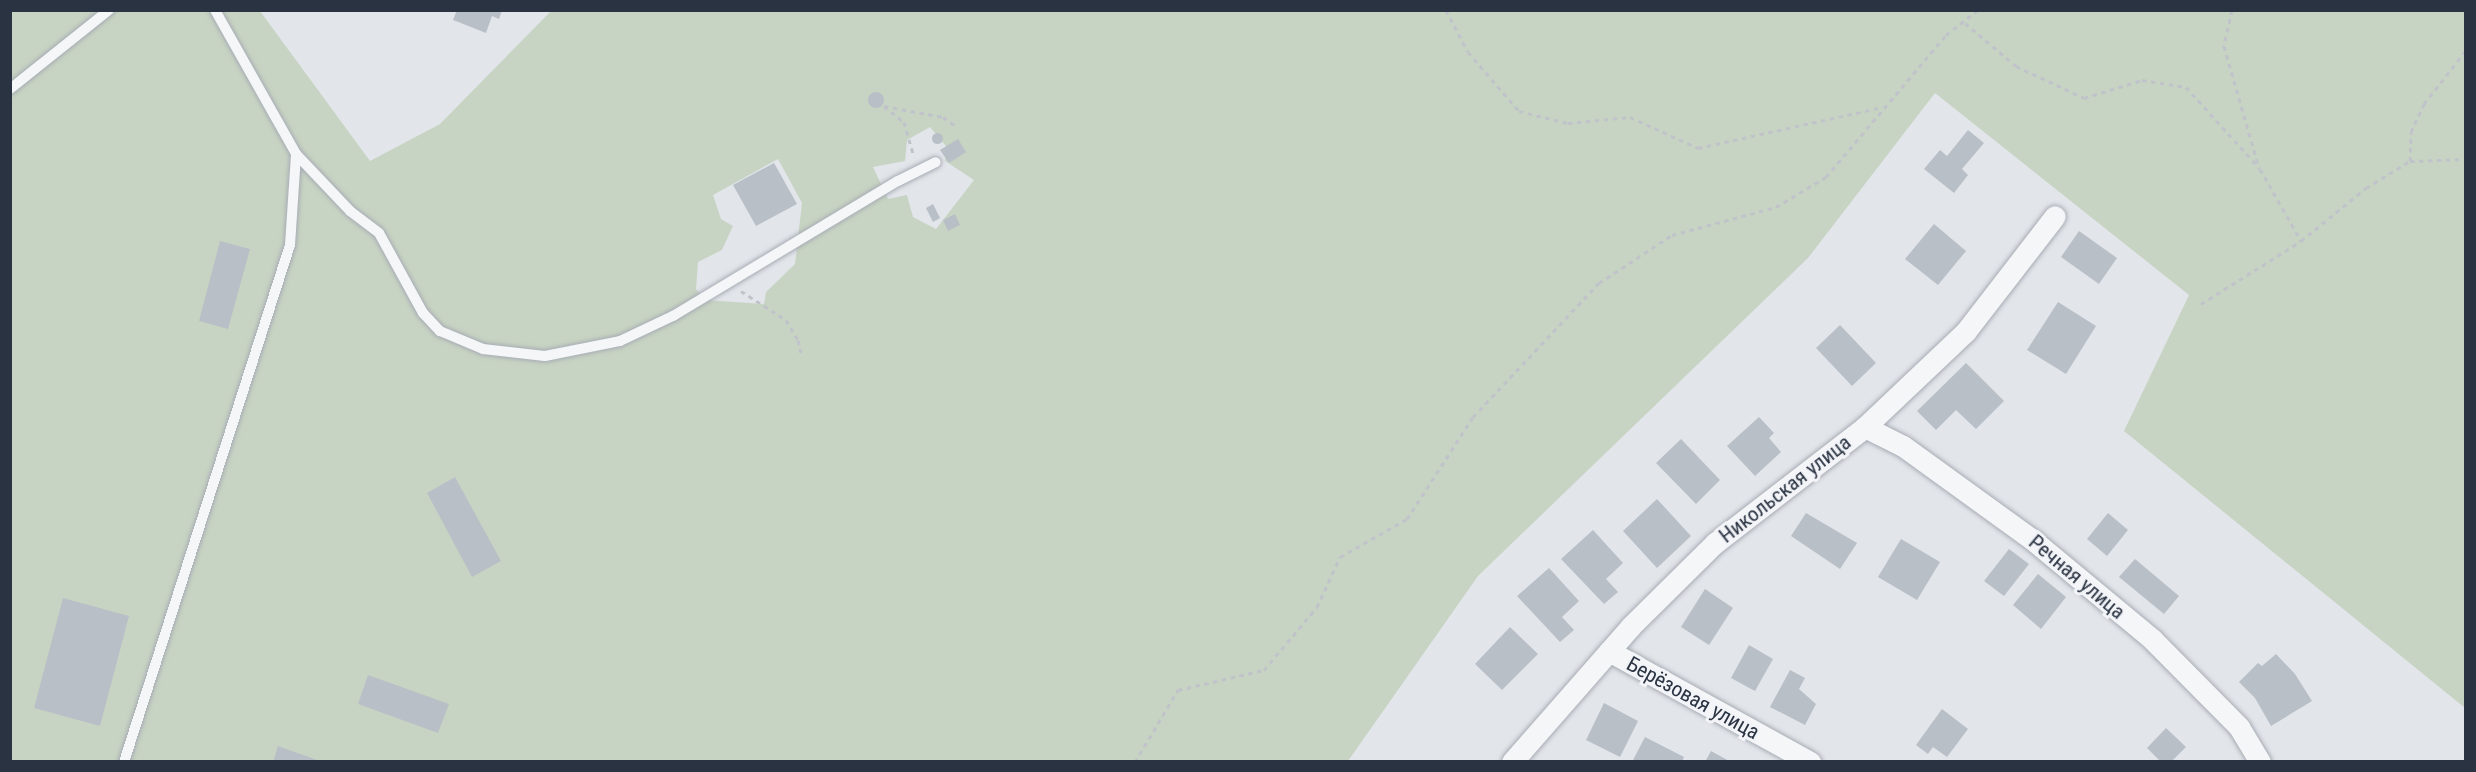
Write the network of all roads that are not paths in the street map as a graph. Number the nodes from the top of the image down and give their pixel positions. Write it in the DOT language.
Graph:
graph roads {
  1 [pos="109,10"];
  2 [pos="215,10"];
  3 [pos="10,89"];
  4 [pos="296,154"];
  5 [pos="936,162"];
  6 [pos="2055,216"];
  7 [pos="1865,427"];
  8 [pos="1609,651"];
  9 [pos="124,762"];
  10 [pos="1512,762"];
  11 [pos="1810,762"];
  12 [pos="2260,762"];
  1 -- 3 [label="lane"];
  2 -- 4 [label="lane"];
  4 -- 5 [label="lane"];
  4 -- 9 [label="lane"];
  6 -- 7 [label="street, Никольская улица"];
  7 -- 8 [label="street, Никольская улица"];
  7 -- 12 [label="street, Речная улица"];
  8 -- 10 [label="street, Никольская улица"];
  8 -- 11 [label="street, Берёзовая улица"];
}
